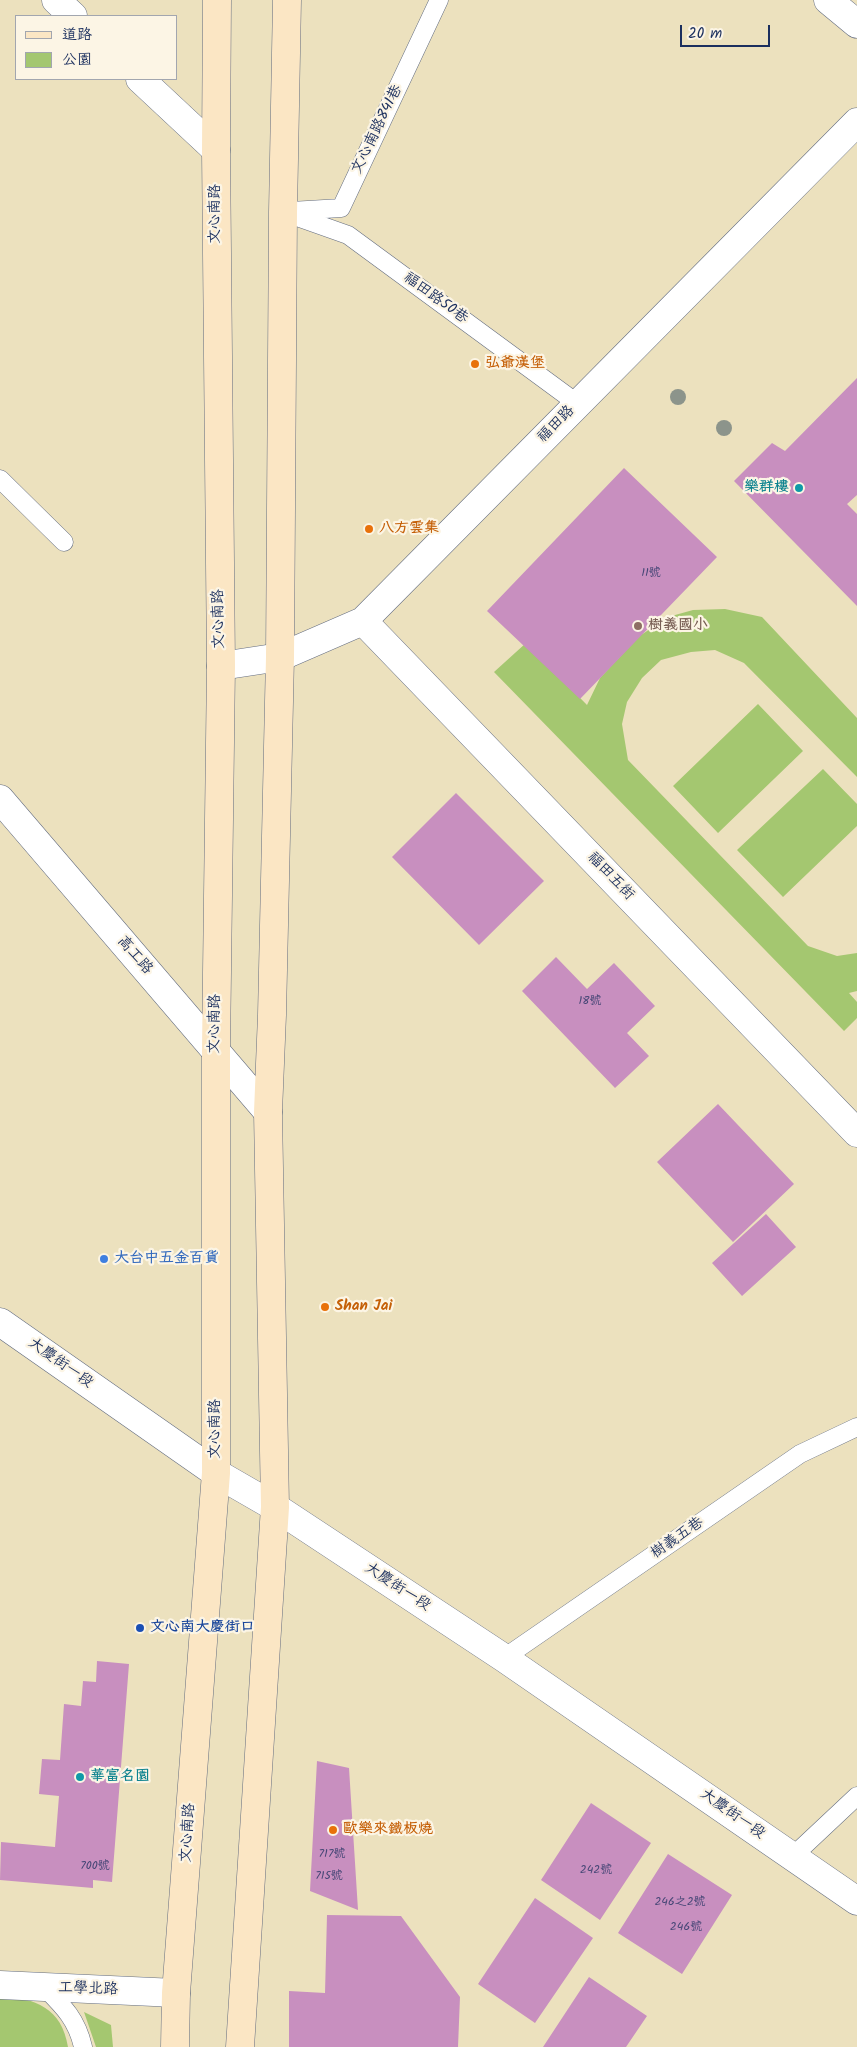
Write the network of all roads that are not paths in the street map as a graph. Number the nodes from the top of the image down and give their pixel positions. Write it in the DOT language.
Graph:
graph roads {
  1 [pos="56,0"];
  2 [pos="217,0"];
  3 [pos="287,0"];
  4 [pos="439,0"];
  5 [pos="828,0"];
  6 [pos="73,15"];
  7 [pos="857,24"];
  8 [pos="141,80"];
  9 [pos="857,122"];
  10 [pos="216,150"];
  11 [pos="283,212"];
  12 [pos="578,404"];
  13 [pos="0,479"];
  14 [pos="64,542"];
  15 [pos="362,622"];
  16 [pos="280,657"];
  17 [pos="221,666"];
  18 [pos="0,799"];
  19 [pos="216,1049"];
  20 [pos="268,1112"];
  21 [pos="857,1133"];
  22 [pos="0,1322"];
  23 [pos="857,1427"];
  24 [pos="216,1473"];
  25 [pos="275,1507"];
  26 [pos="504,1658"];
  27 [pos="857,1796"];
  28 [pos="792,1857"];
  29 [pos="857,1901"];
  30 [pos="0,1985"];
  31 [pos="45,1988"];
  32 [pos="176,1993"];
  33 [pos="83,2047"];
  34 [pos="175,2047"];
  35 [pos="240,2047"];
  1 -- 6 [label="street"];
  2 -- 10 [label="main road, 文心南路"];
  3 -- 11 [label="main road"];
  4 -- 11 [label="lane, 文心南路841巷"];
  5 -- 7 [label="street"];
  8 -- 10 [label="street"];
  9 -- 12 [label="street, 福田路"];
  10 -- 17 [label="main road, 文心南路"];
  11 -- 12 [label="lane, 福田路50巷"];
  11 -- 16 [label="main road"];
  12 -- 15 [label="street, 福田路"];
  13 -- 14 [label="lane"];
  15 -- 16 [label="street, 福田路"];
  15 -- 21 [label="street, 福田五街"];
  16 -- 17 [label="street, 福田路"];
  16 -- 20 [label="main road"];
  17 -- 19 [label="main road, 文心南路"];
  18 -- 19 [label="street, 高工路"];
  19 -- 20 [label="street, 高工路"];
  19 -- 24 [label="main road, 文心南路"];
  20 -- 25 [label="main road"];
  22 -- 24 [label="street, 大慶街一段"];
  23 -- 26 [label="lane, 樹義五巷"];
  24 -- 25 [label="street, 大慶街一段"];
  24 -- 32 [label="main road, 文心南路"];
  25 -- 26 [label="street, 大慶街一段"];
  25 -- 35 [label="main road"];
  26 -- 28 [label="street, 大慶街一段"];
  27 -- 28 [label="lane"];
  28 -- 29 [label="street, 大慶街一段"];
  30 -- 31 [label="street, 工學北路"];
  31 -- 32 [label="street, 工學北路"];
  31 -- 33 [label="lane"];
  32 -- 34 [label="main road, 文心南路"];
}
